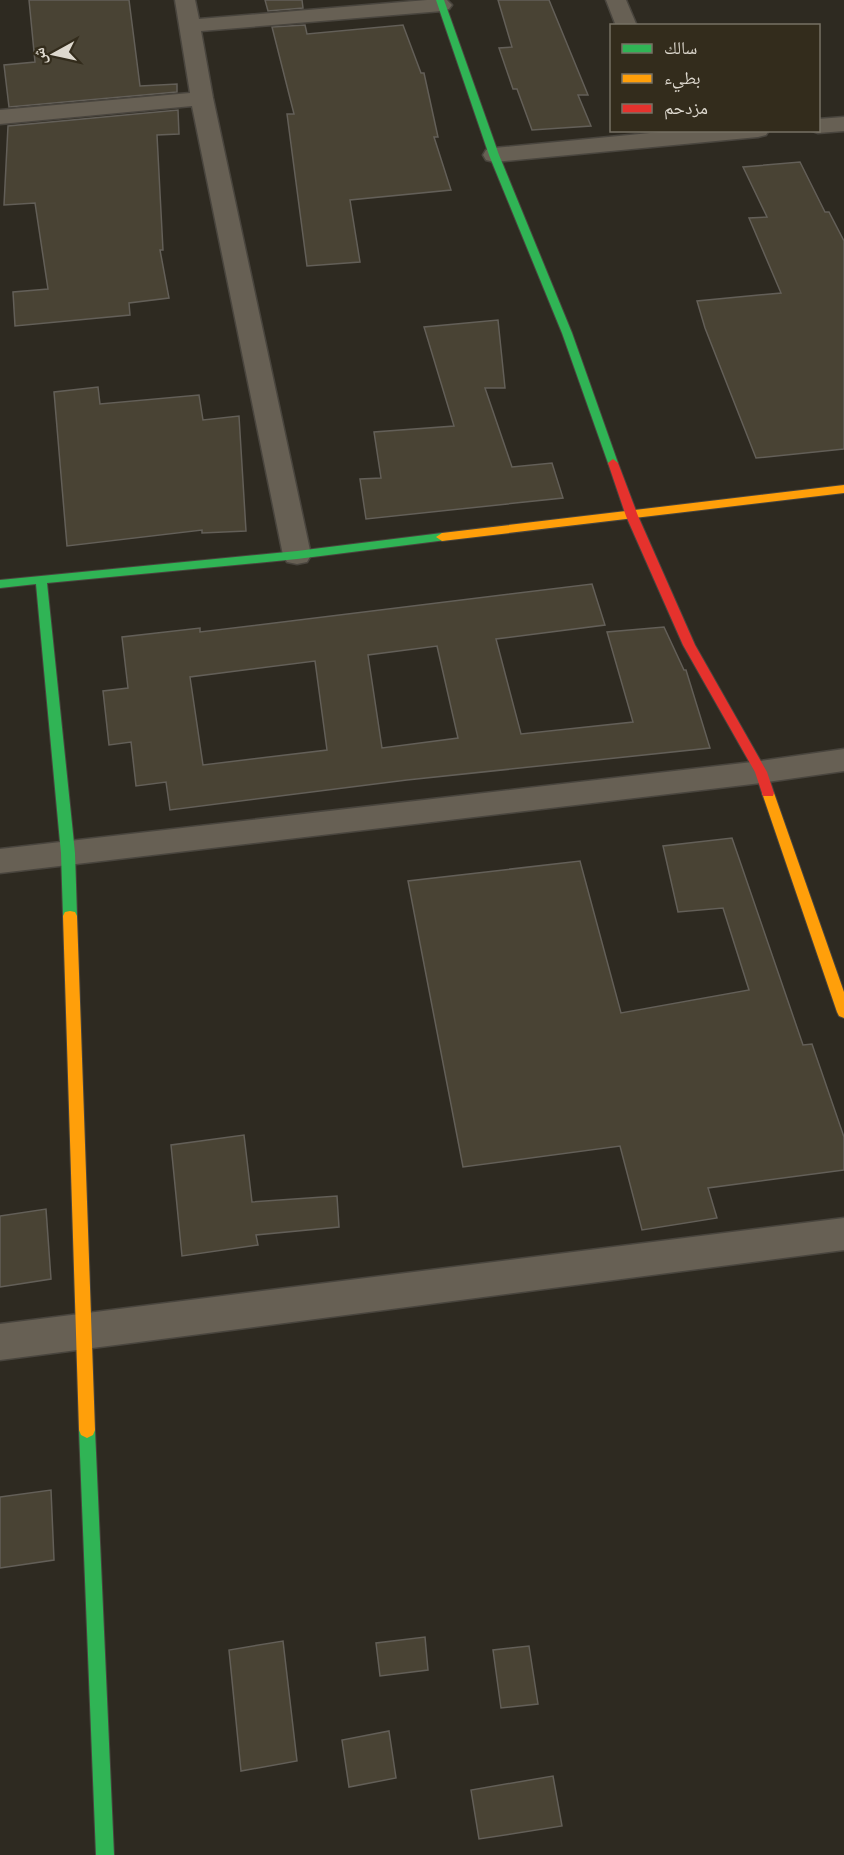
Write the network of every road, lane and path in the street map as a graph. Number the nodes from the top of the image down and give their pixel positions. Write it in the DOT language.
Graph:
graph roads {
  1 [pos="185,0"];
  2 [pos="616,0"];
  3 [pos="441,3"];
  4 [pos="626,24"];
  5 [pos="190,26"];
  6 [pos="202,98"];
  7 [pos="0,117"];
  8 [pos="716,132"];
  9 [pos="673,134"];
  10 [pos="494,155"];
  11 [pos="844,489"];
  12 [pos="632,516"];
  13 [pos="297,555"];
  14 [pos="40,581"];
  15 [pos="0,584"];
  16 [pos="844,760"];
  17 [pos="761,772"];
  18 [pos="68,853"];
  19 [pos="0,861"];
  20 [pos="844,1012"];
  21 [pos="844,1234"];
  22 [pos="83,1332"];
  23 [pos="0,1342"];
  24 [pos="105,1855"];
  1 -- 5 [label="street"];
  2 -- 4 [label="street"];
  3 -- 5 [label="street"];
  3 -- 10 [label="street"];
  5 -- 6 [label="street"];
  6 -- 7 [label="street"];
  6 -- 13 [label="street"];
  8 -- 9 [label="street"];
  9 -- 10 [label="street"];
  10 -- 12 [label="street"];
  11 -- 12 [label="street"];
  12 -- 13 [label="street"];
  12 -- 17 [label="street"];
  13 -- 14 [label="street"];
  14 -- 15 [label="street"];
  14 -- 18 [label="street"];
  16 -- 17 [label="street"];
  17 -- 18 [label="street"];
  17 -- 20 [label="street"];
  18 -- 19 [label="street"];
  18 -- 22 [label="street"];
  21 -- 22 [label="street"];
  22 -- 23 [label="street"];
  22 -- 24 [label="street"];
}
